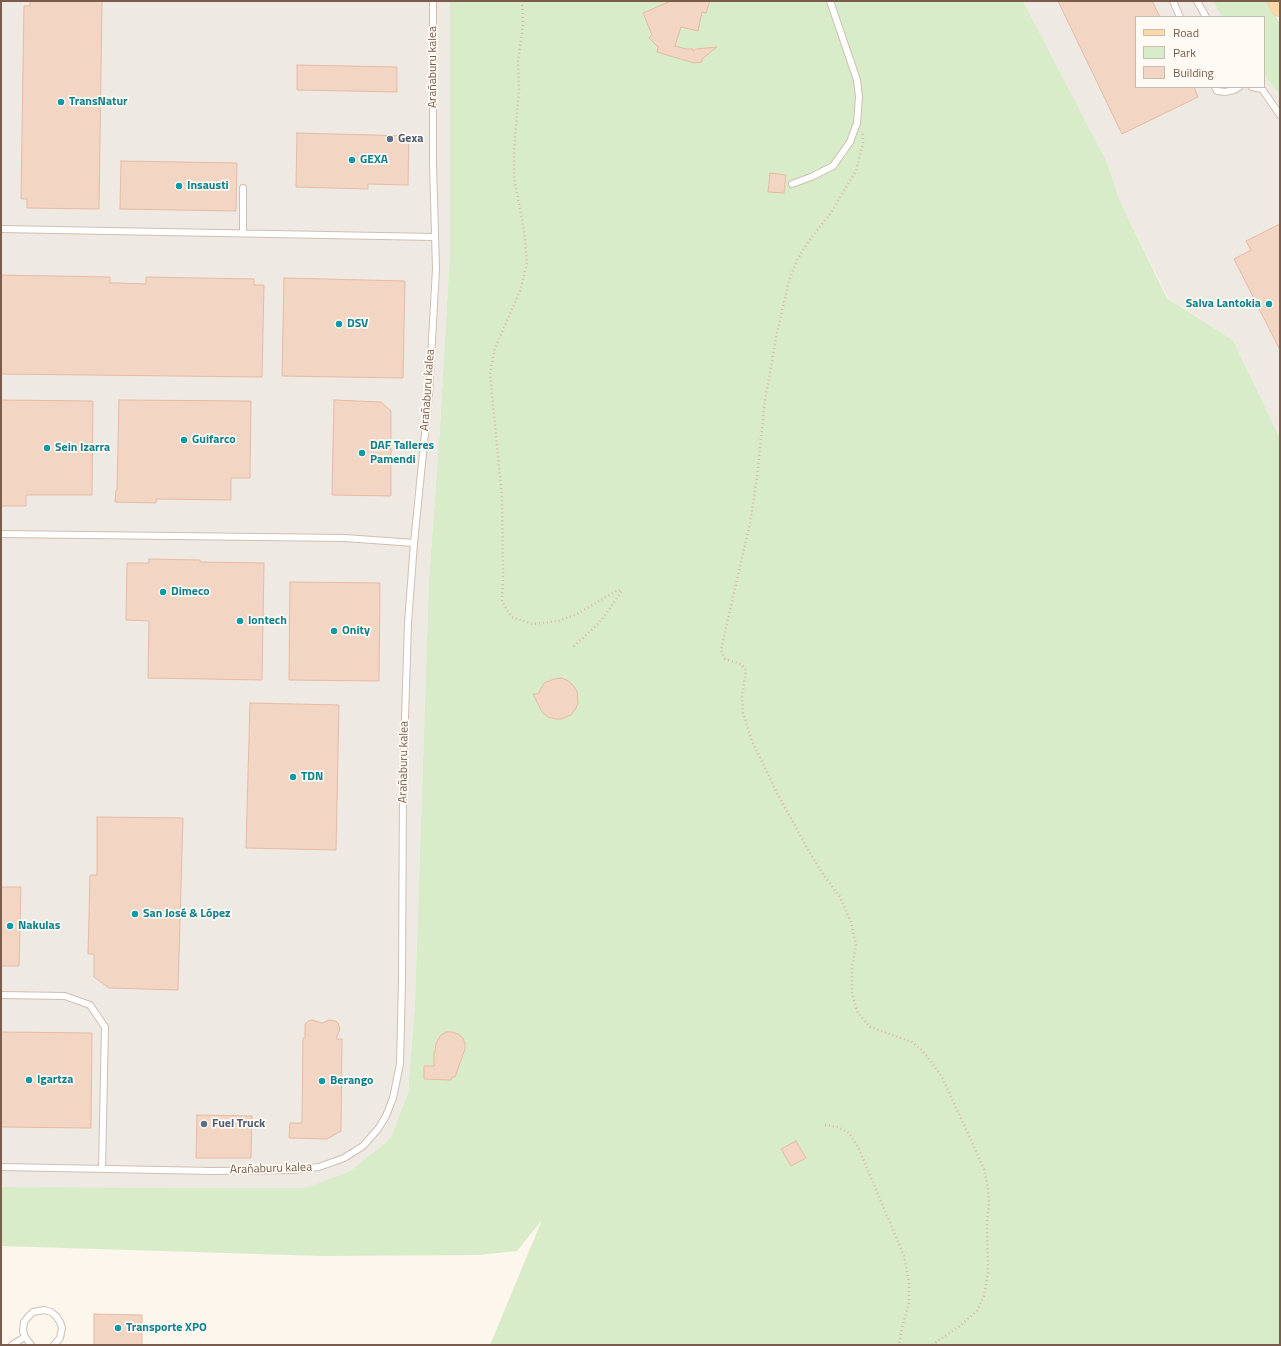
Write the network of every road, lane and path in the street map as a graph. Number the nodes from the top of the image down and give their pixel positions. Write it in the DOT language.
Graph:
graph roads {
  1 [pos="433,1"];
  2 [pos="522,1"];
  3 [pos="830,1"];
  4 [pos="1173,1"];
  5 [pos="1197,1"];
  6 [pos="1277,1"];
  7 [pos="1280,7"];
  8 [pos="1180,16"];
  9 [pos="1205,16"];
  10 [pos="1216,88"];
  11 [pos="1237,88"];
  12 [pos="1257,88"];
  13 [pos="1280,115"];
  14 [pos="864,127"];
  15 [pos="792,184"];
  16 [pos="244,188"];
  17 [pos="1,230"];
  18 [pos="242,233"];
  19 [pos="435,237"];
  20 [pos="1,534"];
  21 [pos="414,543"];
  22 [pos="572,648"];
  23 [pos="1,995"];
  24 [pos="825,1126"];
  25 [pos="1,1167"];
  26 [pos="102,1169"];
  27 [pos="24,1337"];
  28 [pos="12,1345"];
  29 [pos="31,1345"];
  30 [pos="54,1345"];
  31 [pos="899,1345"];
  32 [pos="932,1345"];
  1 -- 19 [label="lane, Arañaburu kalea"];
  2 -- 22 [label="path"];
  3 -- 15 [label="lane"];
  4 -- 8 [label="lane"];
  5 -- 9 [label="lane"];
  6 -- 7 [label="main road"];
  10 -- 11 [label="lane"];
  12 -- 13 [label="lane"];
  14 -- 32 [label="path"];
  16 -- 18 [label="lane"];
  17 -- 18 [label="lane"];
  18 -- 19 [label="lane"];
  19 -- 21 [label="lane, Arañaburu kalea"];
  20 -- 21 [label="lane"];
  21 -- 26 [label="lane, Arañaburu kalea"];
  23 -- 26 [label="lane"];
  24 -- 31 [label="path"];
  25 -- 26 [label="lane, Arañaburu kalea"];
  27 -- 28 [label="lane"];
  27 -- 29 [label="lane"];
  27 -- 30 [label="lane"];
}
